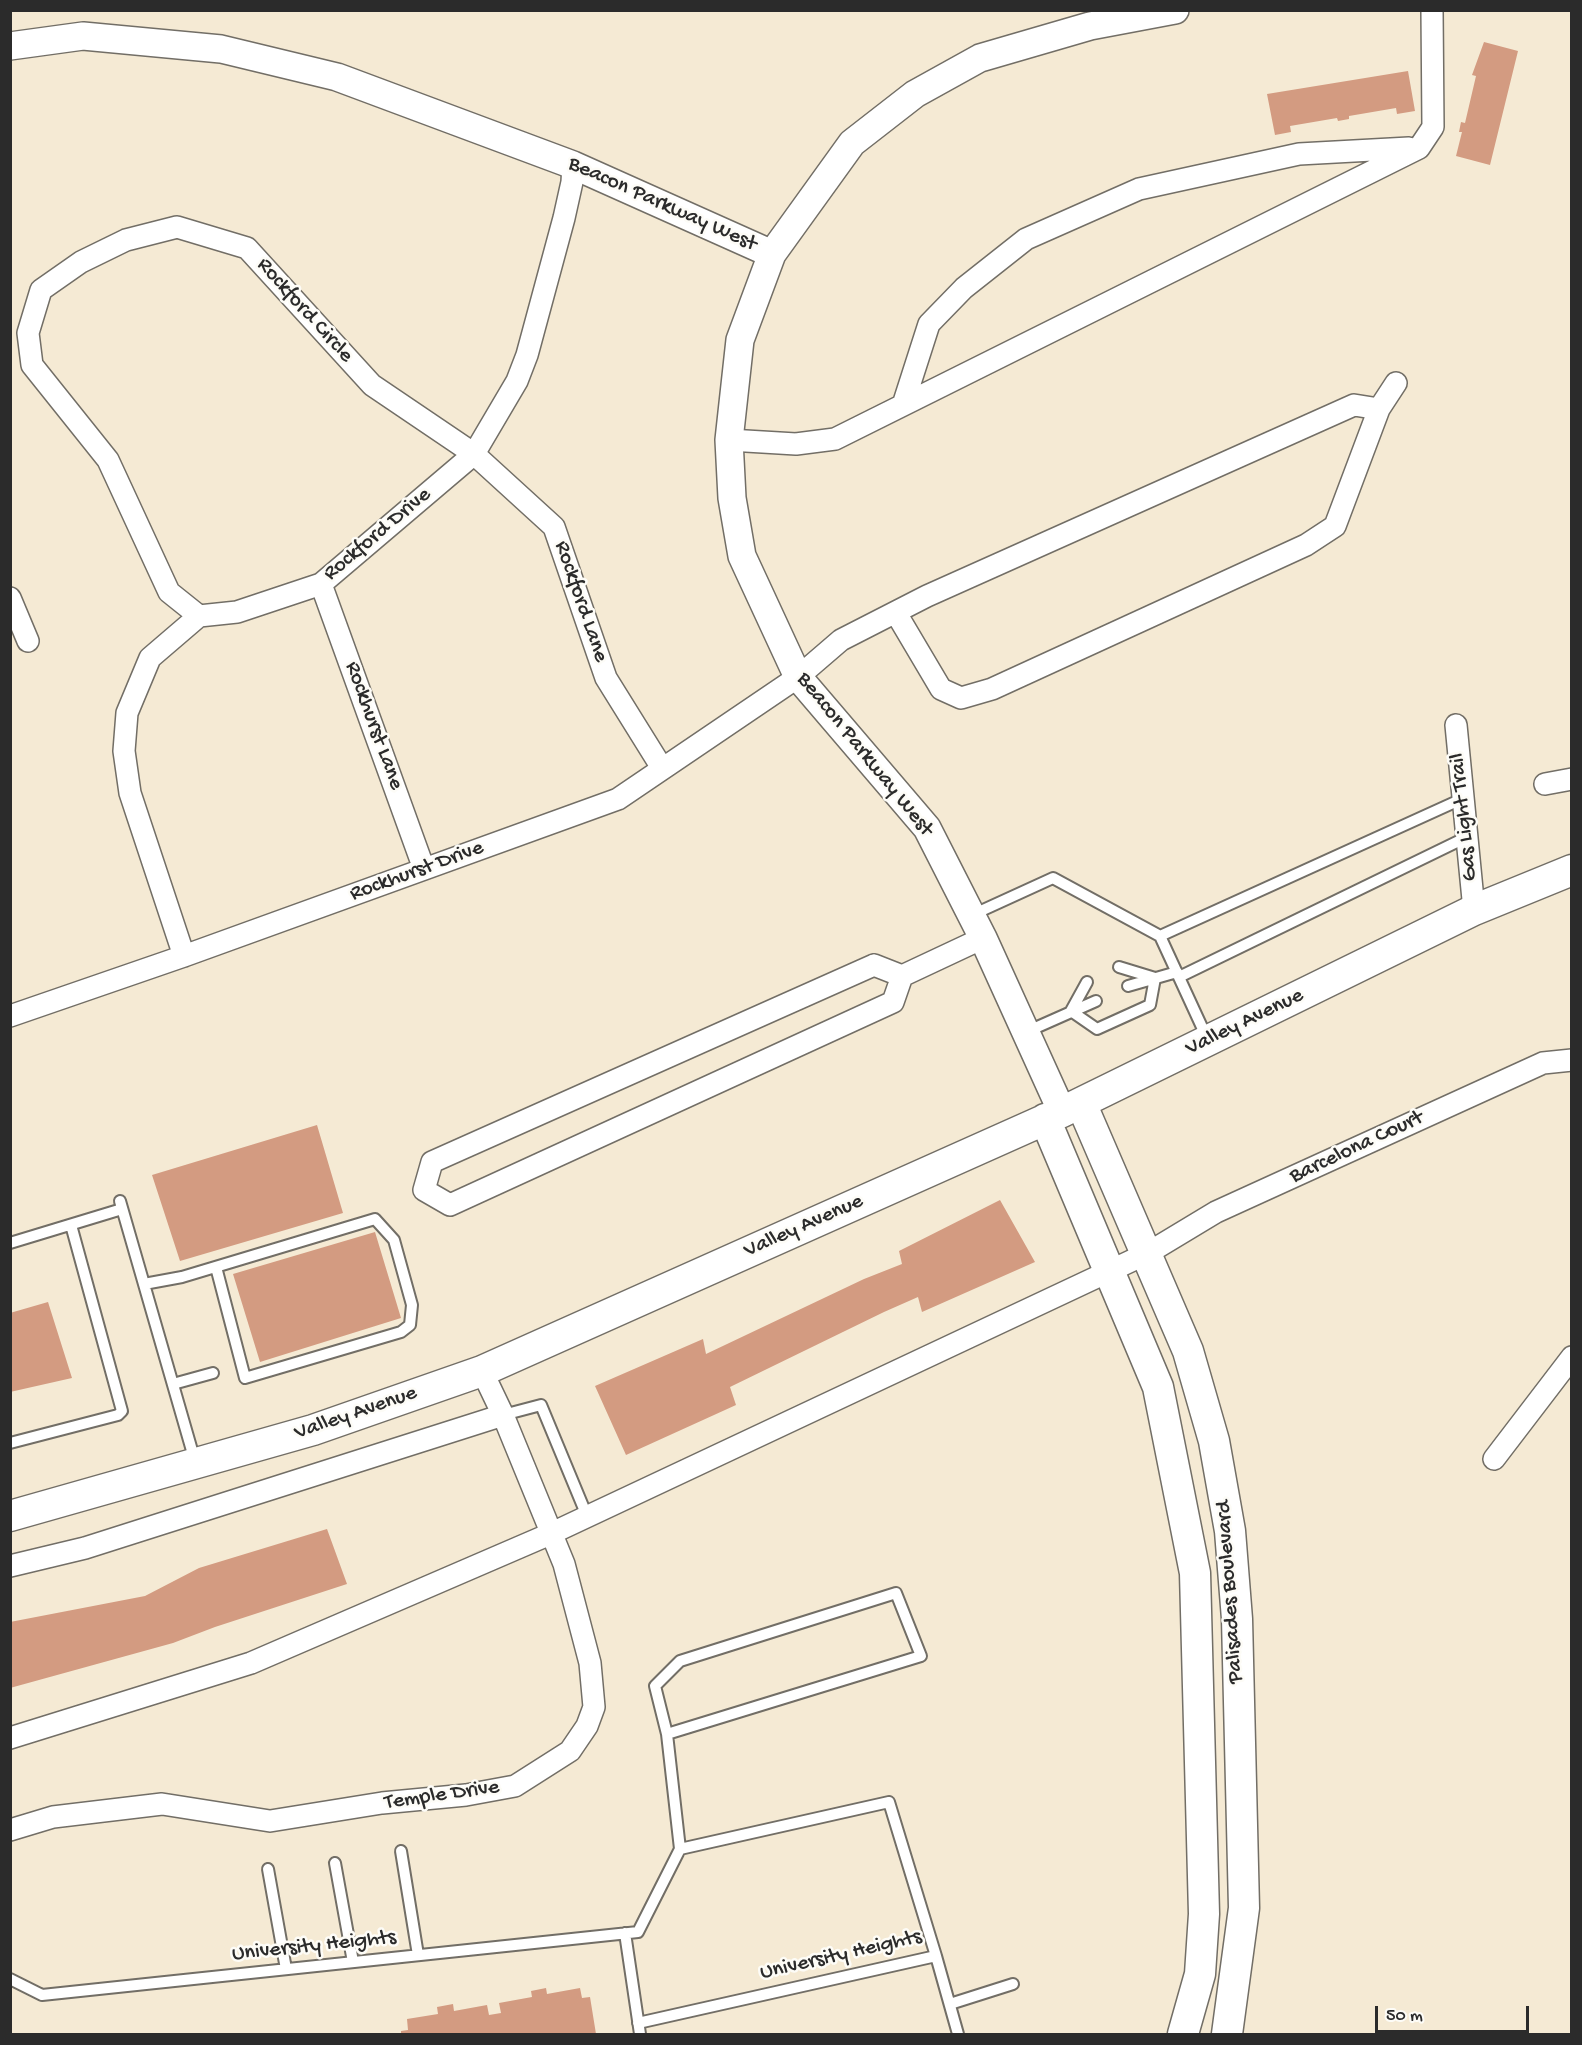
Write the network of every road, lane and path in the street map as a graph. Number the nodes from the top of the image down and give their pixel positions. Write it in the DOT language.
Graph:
graph roads {
  1 [pos="1175,10"];
  2 [pos="1432,10"];
  3 [pos="10,46"];
  4 [pos="1419,148"];
  5 [pos="573,165"];
  6 [pos="772,254"];
  7 [pos="1396,383"];
  8 [pos="903,405"];
  9 [pos="1378,409"];
  10 [pos="729,440"];
  11 [pos="474,454"];
  12 [pos="321,584"];
  13 [pos="10,598"];
  14 [pos="896,613"];
  15 [pos="199,616"];
  16 [pos="28,641"];
  17 [pos="798,677"];
  18 [pos="1456,725"];
  19 [pos="662,768"];
  20 [pos="1572,779"];
  21 [pos="1545,784"];
  22 [pos="1464,798"];
  23 [pos="1467,837"];
  24 [pos="424,869"];
  25 [pos="1572,870"];
  26 [pos="1474,910"];
  27 [pos="977,927"];
  28 [pos="1160,936"];
  29 [pos="184,956"];
  30 [pos="1119,967"];
  31 [pos="1178,975"];
  32 [pos="902,976"];
  33 [pos="1155,978"];
  34 [pos="1087,982"];
  35 [pos="1128,986"];
  36 [pos="1096,1001"];
  37 [pos="1071,1011"];
  38 [pos="10,1016"];
  39 [pos="1025,1032"];
  40 [pos="1209,1041"];
  41 [pos="1572,1060"];
  42 [pos="1063,1111"];
  43 [pos="71,1225"];
  44 [pos="10,1243"];
  45 [pos="1148,1253"];
  46 [pos="216,1267"];
  47 [pos="1110,1271"];
  48 [pos="144,1284"];
  49 [pos="1572,1357"];
  50 [pos="482,1371"];
  51 [pos="213,1373"];
  52 [pos="173,1384"];
  53 [pos="503,1415"];
  54 [pos="10,1443"];
  55 [pos="1494,1459"];
  56 [pos="196,1464"];
  57 [pos="10,1516"];
  58 [pos="587,1516"];
  59 [pos="550,1534"];
  60 [pos="10,1566"];
  61 [pos="667,1734"];
  62 [pos="10,1738"];
  63 [pos="10,1830"];
  64 [pos="680,1849"];
  65 [pos="401,1851"];
  66 [pos="335,1863"];
  67 [pos="268,1869"];
  68 [pos="625,1933"];
  69 [pos="418,1955"];
  70 [pos="936,1956"];
  71 [pos="353,1962"];
  72 [pos="286,1969"];
  73 [pos="10,1979"];
  74 [pos="1013,1984"];
  75 [pos="950,2004"];
  76 [pos="638,2023"];
  77 [pos="640,2034"];
  78 [pos="958,2034"];
  79 [pos="1183,2034"];
  80 [pos="1227,2034"];
  1 -- 6 [label="street"];
  2 -- 4 [label="street"];
  3 -- 5 [label="street, Beacon Parkway West"];
  4 -- 8 [label="street"];
  4 -- 8 [label="street"];
  5 -- 6 [label="street, Beacon Parkway West"];
  5 -- 11 [label="street, Rockford Drive"];
  6 -- 10 [label="street, Beacon Parkway West"];
  7 -- 9 [label="street"];
  8 -- 10 [label="street"];
  9 -- 14 [label="street, Rockhurst Drive"];
  9 -- 14 [label="street"];
  10 -- 17 [label="street, Beacon Parkway West"];
  11 -- 12 [label="street, Rockford Drive"];
  11 -- 15 [label="street, Rockford Circle"];
  11 -- 19 [label="street, Rockford Lane"];
  12 -- 15 [label="street, Rockford Drive"];
  12 -- 24 [label="street, Rockhurst Lane"];
  13 -- 16 [label="street"];
  14 -- 17 [label="street, Rockhurst Drive"];
  15 -- 29 [label="street"];
  17 -- 19 [label="street, Rockhurst Drive"];
  17 -- 27 [label="street, Beacon Parkway West"];
  18 -- 22 [label="street, Gas Light Trail"];
  19 -- 24 [label="street, Rockhurst Drive"];
  20 -- 21 [label="street"];
  22 -- 23 [label="street, Gas Light Trail"];
  22 -- 28 [label="lane"];
  23 -- 26 [label="street, Gas Light Trail"];
  23 -- 31 [label="lane"];
  24 -- 29 [label="street, Rockhurst Drive"];
  25 -- 26 [label="main road, Valley Avenue"];
  26 -- 40 [label="main road, Valley Avenue"];
  27 -- 28 [label="lane"];
  27 -- 32 [label="street"];
  27 -- 39 [label="street, Beacon Parkway West"];
  28 -- 31 [label="lane"];
  29 -- 38 [label="street, Rockhurst Drive"];
  30 -- 33 [label="lane"];
  31 -- 33 [label="lane"];
  31 -- 40 [label="lane"];
  32 -- 32 [label="street"];
  33 -- 35 [label="lane"];
  33 -- 37 [label="lane"];
  34 -- 37 [label="lane"];
  36 -- 37 [label="lane"];
  37 -- 39 [label="lane"];
  39 -- 42 [label="street, Beacon Parkway West"];
  40 -- 42 [label="main road, Valley Avenue"];
  41 -- 45 [label="street, Barcelona Court"];
  42 -- 45 [label="main road, Palisades Boulevard"];
  42 -- 47 [label="main road, Palisades Boulevard"];
  42 -- 50 [label="main road, Valley Avenue"];
  43 -- 44 [label="lane"];
  43 -- 48 [label="lane"];
  43 -- 54 [label="lane"];
  45 -- 47 [label="street, Barcelona Court"];
  45 -- 80 [label="main road, Palisades Boulevard"];
  46 -- 46 [label="lane"];
  46 -- 48 [label="lane"];
  47 -- 58 [label="street, Barcelona Court"];
  47 -- 79 [label="main road, Palisades Boulevard"];
  48 -- 52 [label="lane"];
  49 -- 55 [label="street"];
  50 -- 53 [label="street, Temple Drive"];
  50 -- 56 [label="main road, Valley Avenue"];
  51 -- 52 [label="lane"];
  52 -- 56 [label="lane"];
  53 -- 58 [label="lane"];
  53 -- 59 [label="street, Temple Drive"];
  53 -- 60 [label="street"];
  56 -- 57 [label="main road, Valley Avenue"];
  58 -- 59 [label="street, Barcelona Court"];
  59 -- 62 [label="street, Barcelona Court"];
  59 -- 63 [label="street, Temple Drive"];
  61 -- 61 [label="lane"];
  61 -- 64 [label="lane"];
  64 -- 68 [label="lane"];
  64 -- 70 [label="lane, University Heights"];
  65 -- 69 [label="lane"];
  66 -- 71 [label="lane"];
  67 -- 72 [label="lane"];
  68 -- 69 [label="lane, University Heights"];
  68 -- 76 [label="lane"];
  69 -- 71 [label="lane, University Heights"];
  70 -- 75 [label="lane"];
  70 -- 76 [label="lane, University Heights"];
  71 -- 72 [label="lane, University Heights"];
  72 -- 73 [label="lane, University Heights"];
  74 -- 75 [label="lane"];
  75 -- 78 [label="lane"];
  76 -- 77 [label="lane"];
}
